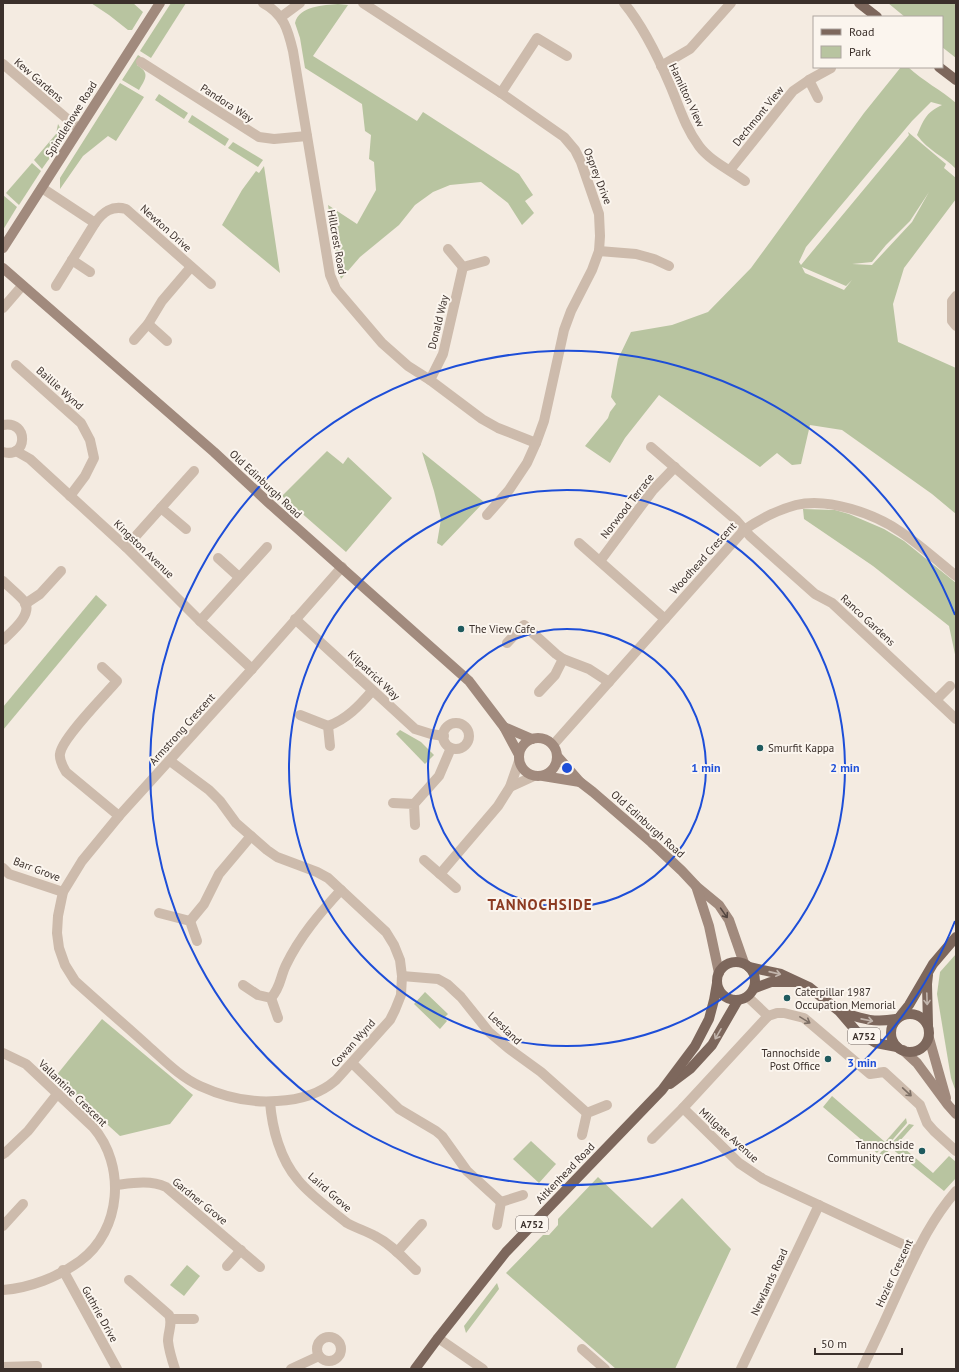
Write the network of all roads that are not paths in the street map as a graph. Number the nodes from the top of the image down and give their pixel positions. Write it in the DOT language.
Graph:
graph roads {
  1 [pos="160,3"];
  2 [pos="264,3"];
  3 [pos="300,3"];
  4 [pos="363,3"];
  5 [pos="624,3"];
  6 [pos="731,3"];
  7 [pos="859,3"];
  8 [pos="876,16"];
  9 [pos="281,17"];
  10 [pos="567,56"];
  11 [pos="141,62"];
  12 [pos="3,64"];
  13 [pos="661,66"];
  14 [pos="831,68"];
  15 [pos="940,68"];
  16 [pos="809,80"];
  17 [pos="956,80"];
  18 [pos="501,93"];
  19 [pos="818,98"];
  20 [pos="79,129"];
  21 [pos="307,136"];
  22 [pos="730,170"];
  23 [pos="745,181"];
  24 [pos="42,188"];
  25 [pos="95,223"];
  26 [pos="3,248"];
  27 [pos="448,249"];
  28 [pos="599,251"];
  29 [pos="72,260"];
  30 [pos="485,261"];
  31 [pos="669,266"];
  32 [pos="191,267"];
  33 [pos="463,267"];
  34 [pos="3,268"];
  35 [pos="90,272"];
  36 [pos="211,284"];
  37 [pos="22,286"];
  38 [pos="56,286"];
  39 [pos="956,296"];
  40 [pos="3,308"];
  41 [pos="148,324"];
  42 [pos="956,326"];
  43 [pos="134,340"];
  44 [pos="167,341"];
  45 [pos="16,364"];
  46 [pos="430,380"];
  47 [pos="3,425"];
  48 [pos="536,443"];
  49 [pos="651,447"];
  50 [pos="16,451"];
  51 [pos="3,452"];
  52 [pos="675,467"];
  53 [pos="194,472"];
  54 [pos="70,496"];
  55 [pos="162,508"];
  56 [pos="487,515"];
  57 [pos="186,529"];
  58 [pos="744,530"];
  59 [pos="579,543"];
  60 [pos="126,547"];
  61 [pos="267,547"];
  62 [pos="218,558"];
  63 [pos="600,561"];
  64 [pos="342,567"];
  65 [pos="61,571"];
  66 [pos="956,576"];
  67 [pos="239,577"];
  68 [pos="3,581"];
  69 [pos="26,604"];
  70 [pos="295,618"];
  71 [pos="665,619"];
  72 [pos="200,621"];
  73 [pos="3,640"];
  74 [pos="507,643"];
  75 [pos="563,659"];
  76 [pos="102,667"];
  77 [pos="252,669"];
  78 [pos="608,682"];
  79 [pos="950,686"];
  80 [pos="372,691"];
  81 [pos="539,692"];
  82 [pos="936,700"];
  83 [pos="300,715"];
  84 [pos="956,719"];
  85 [pos="328,726"];
  86 [pos="504,727"];
  87 [pos="444,736"];
  88 [pos="532,739"];
  89 [pos="553,745"];
  90 [pos="330,746"];
  91 [pos="452,748"];
  92 [pos="558,757"];
  93 [pos="519,758"];
  94 [pos="170,761"];
  95 [pos="538,776"];
  96 [pos="580,782"];
  97 [pos="510,787"];
  98 [pos="393,803"];
  99 [pos="414,804"];
  100 [pos="119,816"];
  101 [pos="415,825"];
  102 [pos="251,836"];
  103 [pos="424,860"];
  104 [pos="3,868"];
  105 [pos="440,874"];
  106 [pos="696,886"];
  107 [pos="456,888"];
  108 [pos="341,890"];
  109 [pos="63,892"];
  110 [pos="159,913"];
  111 [pos="58,916"];
  112 [pos="190,921"];
  113 [pos="956,937"];
  114 [pos="197,941"];
  115 [pos="747,965"];
  116 [pos="928,973"];
  117 [pos="402,976"];
  118 [pos="718,978"];
  119 [pos="798,982"];
  120 [pos="244,985"];
  121 [pos="755,988"];
  122 [pos="748,997"];
  123 [pos="271,998"];
  124 [pos="738,1000"];
  125 [pos="839,1011"];
  126 [pos="768,1016"];
  127 [pos="899,1017"];
  128 [pos="278,1018"];
  129 [pos="928,1025"];
  130 [pos="929,1038"];
  131 [pos="900,1049"];
  132 [pos="3,1053"];
  133 [pos="352,1063"];
  134 [pos="662,1090"];
  135 [pos="58,1093"];
  136 [pos="270,1102"];
  137 [pos="607,1105"];
  138 [pos="948,1105"];
  139 [pos="683,1108"];
  140 [pos="587,1114"];
  141 [pos="956,1114"];
  142 [pos="582,1135"];
  143 [pos="652,1139"];
  144 [pos="956,1151"];
  145 [pos="3,1154"];
  146 [pos="116,1185"];
  147 [pos="956,1191"];
  148 [pos="523,1195"];
  149 [pos="501,1202"];
  150 [pos="23,1204"];
  151 [pos="819,1205"];
  152 [pos="422,1224"];
  153 [pos="497,1225"];
  154 [pos="3,1226"];
  155 [pos="240,1250"];
  156 [pos="917,1251"];
  157 [pos="397,1252"];
  158 [pos="227,1266"];
  159 [pos="260,1267"];
  160 [pos="63,1270"];
  161 [pos="416,1270"];
  162 [pos="129,1280"];
  163 [pos="3,1290"];
  164 [pos="171,1319"];
  165 [pos="194,1319"];
  166 [pos="438,1338"];
  167 [pos="582,1349"];
  168 [pos="319,1356"];
  169 [pos="37,1366"];
  170 [pos="3,1367"];
  171 [pos="15,1368"];
  172 [pos="117,1369"];
  173 [pos="175,1369"];
  174 [pos="290,1369"];
  175 [pos="415,1369"];
  176 [pos="483,1369"];
  177 [pos="605,1369"];
  178 [pos="741,1369"];
  179 [pos="862,1369"];
  1 -- 20 [label="main road, Spindlehowe Road"];
  2 -- 9 [label="street, Hillcrest Road"];
  3 -- 9 [label="street"];
  4 -- 18 [label="street, Osprey Drive"];
  5 -- 13 [label="street, Hamilton View"];
  6 -- 13 [label="street"];
  7 -- 8 [label="main road"];
  9 -- 21 [label="street, Hillcrest Road"];
  10 -- 18 [label="street"];
  11 -- 21 [label="street, Pandora Way"];
  12 -- 20 [label="street, Kew Gardens"];
  13 -- 22 [label="street, Hamilton View"];
  14 -- 16 [label="street, Dechmont View"];
  15 -- 17 [label="main road"];
  16 -- 19 [label="street"];
  16 -- 22 [label="street, Dechmont View"];
  18 -- 28 [label="street, Osprey Drive"];
  20 -- 24 [label="main road, Spindlehowe Road"];
  21 -- 46 [label="street, Hillcrest Road"];
  22 -- 23 [label="street, Hamilton View"];
  24 -- 25 [label="street"];
  24 -- 26 [label="main road, Spindlehowe Road"];
  25 -- 29 [label="street, Newton Drive"];
  25 -- 32 [label="street, Newton Drive"];
  27 -- 33 [label="street"];
  28 -- 31 [label="street"];
  28 -- 48 [label="street, Osprey Drive"];
  29 -- 35 [label="street"];
  29 -- 38 [label="street, Newton Drive"];
  30 -- 33 [label="street"];
  32 -- 36 [label="street, Newton Drive"];
  32 -- 41 [label="street"];
  33 -- 46 [label="street, Donald Way"];
  34 -- 37 [label="main road, Old Edinburgh Road"];
  37 -- 40 [label="street"];
  37 -- 64 [label="main road, Old Edinburgh Road"];
  39 -- 42 [label="street"];
  41 -- 43 [label="street"];
  41 -- 44 [label="street"];
  45 -- 54 [label="street, Baillie Wynd"];
  46 -- 48 [label="street, Hillcrest Road"];
  47 -- 50 [label="street"];
  48 -- 56 [label="street, Osprey Drive"];
  49 -- 52 [label="street"];
  50 -- 51 [label="street"];
  50 -- 54 [label="street, Kingston Avenue"];
  52 -- 58 [label="street"];
  52 -- 63 [label="street, Norwood Terrace"];
  53 -- 55 [label="street"];
  54 -- 60 [label="street, Kingston Avenue"];
  55 -- 57 [label="street"];
  55 -- 60 [label="street"];
  58 -- 66 [label="street, Woodhead Crescent"];
  58 -- 71 [label="street, Woodhead Crescent"];
  58 -- 82 [label="street, Ranco Gardens"];
  59 -- 63 [label="street"];
  60 -- 72 [label="street, Kingston Avenue"];
  61 -- 67 [label="street"];
  62 -- 67 [label="street"];
  63 -- 71 [label="street"];
  64 -- 70 [label="street, Armstrong Crescent"];
  64 -- 86 [label="main road, Old Edinburgh Road"];
  65 -- 69 [label="street"];
  67 -- 72 [label="street"];
  68 -- 69 [label="street"];
  69 -- 73 [label="street"];
  70 -- 77 [label="street, Armstrong Crescent"];
  70 -- 80 [label="street, Kilpatrick Way"];
  71 -- 78 [label="street, Woodhead Crescent"];
  72 -- 77 [label="street, Kingston Avenue"];
  74 -- 75 [label="street"];
  75 -- 78 [label="street"];
  75 -- 81 [label="street"];
  76 -- 100 [label="street"];
  77 -- 94 [label="street, Armstrong Crescent"];
  78 -- 89 [label="street, Woodhead Crescent"];
  79 -- 82 [label="street"];
  80 -- 85 [label="street"];
  80 -- 87 [label="street, Kilpatrick Way"];
  82 -- 84 [label="street, Ranco Gardens"];
  83 -- 85 [label="street"];
  85 -- 90 [label="street"];
  86 -- 88 [label="main road, Old Edinburgh Road"];
  86 -- 93 [label="main road, Old Edinburgh Road"];
  87 -- 91 [label="street"];
  87 -- 91 [label="street"];
  88 -- 89 [label="main road, Old Edinburgh Road"];
  88 -- 93 [label="main road"];
  89 -- 92 [label="main road, Old Edinburgh Road"];
  91 -- 99 [label="street"];
  92 -- 95 [label="main road"];
  92 -- 96 [label="main road, Old Edinburgh Road"];
  93 -- 95 [label="main road, Old Edinburgh Road"];
  93 -- 97 [label="street"];
  94 -- 100 [label="street, Armstrong Crescent"];
  94 -- 102 [label="street, Cowan Wynd"];
  95 -- 96 [label="main road, Old Edinburgh Road"];
  95 -- 97 [label="street"];
  96 -- 106 [label="main road, Old Edinburgh Road"];
  97 -- 105 [label="street"];
  98 -- 99 [label="street"];
  99 -- 101 [label="street"];
  100 -- 109 [label="street, Armstrong Crescent"];
  102 -- 108 [label="street, Cowan Wynd"];
  102 -- 112 [label="street"];
  103 -- 105 [label="street"];
  104 -- 109 [label="street, Barr Grove"];
  105 -- 107 [label="street"];
  106 -- 115 [label="main road, Old Edinburgh Road, one-way"];
  106 -- 118 [label="main road, Old Edinburgh Road"];
  108 -- 117 [label="street, Cowan Wynd"];
  108 -- 123 [label="street"];
  109 -- 111 [label="street, Armstrong Crescent"];
  110 -- 112 [label="street"];
  111 -- 136 [label="street, Cowan Wynd"];
  112 -- 114 [label="street"];
  113 -- 116 [label="main road"];
  115 -- 118 [label="main road"];
  115 -- 119 [label="main road, one-way"];
  115 -- 121 [label="main road"];
  116 -- 127 [label="main road"];
  116 -- 129 [label="main road, one-way"];
  117 -- 133 [label="street, Cowan Wynd"];
  117 -- 140 [label="street, Leesland"];
  118 -- 124 [label="main road"];
  118 -- 134 [label="main road, Aitkenhead Road / A752"];
  119 -- 121 [label="main road"];
  119 -- 125 [label="main road, A752"];
  120 -- 123 [label="street"];
  121 -- 122 [label="main road"];
  122 -- 124 [label="main road"];
  122 -- 126 [label="street"];
  123 -- 128 [label="street"];
  124 -- 134 [label="main road, Aitkenhead Road / A752, one-way"];
  125 -- 127 [label="main road, A752, one-way"];
  125 -- 131 [label="main road, A752"];
  126 -- 139 [label="street, Millgate Avenue"];
  126 -- 144 [label="street, one-way"];
  127 -- 129 [label="main road"];
  127 -- 131 [label="main road"];
  129 -- 130 [label="main road"];
  130 -- 131 [label="main road"];
  130 -- 138 [label="main road"];
  131 -- 138 [label="main road"];
  132 -- 135 [label="street, Vallantine Crescent"];
  133 -- 136 [label="street, Cowan Wynd"];
  133 -- 149 [label="street"];
  134 -- 166 [label="main road, Aitkenhead Road / A752"];
  135 -- 145 [label="street"];
  135 -- 146 [label="street, Vallantine Crescent"];
  136 -- 157 [label="street, Laird Grove"];
  137 -- 140 [label="street"];
  138 -- 141 [label="main road"];
  139 -- 143 [label="street"];
  139 -- 151 [label="street, Millgate Avenue"];
  140 -- 142 [label="street"];
  146 -- 155 [label="street, Gardner Grove"];
  146 -- 160 [label="street, Vallantine Crescent"];
  147 -- 156 [label="street, Hozier Crescent"];
  148 -- 149 [label="street"];
  149 -- 153 [label="street"];
  150 -- 154 [label="street"];
  151 -- 156 [label="street, Millgate Avenue"];
  151 -- 178 [label="street, Newlands Road"];
  152 -- 157 [label="street"];
  155 -- 158 [label="street"];
  155 -- 159 [label="street, Gardner Grove"];
  156 -- 179 [label="street, Hozier Crescent"];
  157 -- 161 [label="street, Laird Grove"];
  160 -- 163 [label="street, Vallantine Crescent"];
  160 -- 172 [label="street, Guthrie Drive"];
  162 -- 164 [label="street"];
  164 -- 165 [label="street"];
  164 -- 173 [label="street"];
  166 -- 175 [label="main road, Aitkenhead Road / A752"];
  166 -- 176 [label="street"];
  167 -- 177 [label="street"];
  168 -- 174 [label="street"];
  169 -- 171 [label="street"];
  170 -- 171 [label="street"];
}
